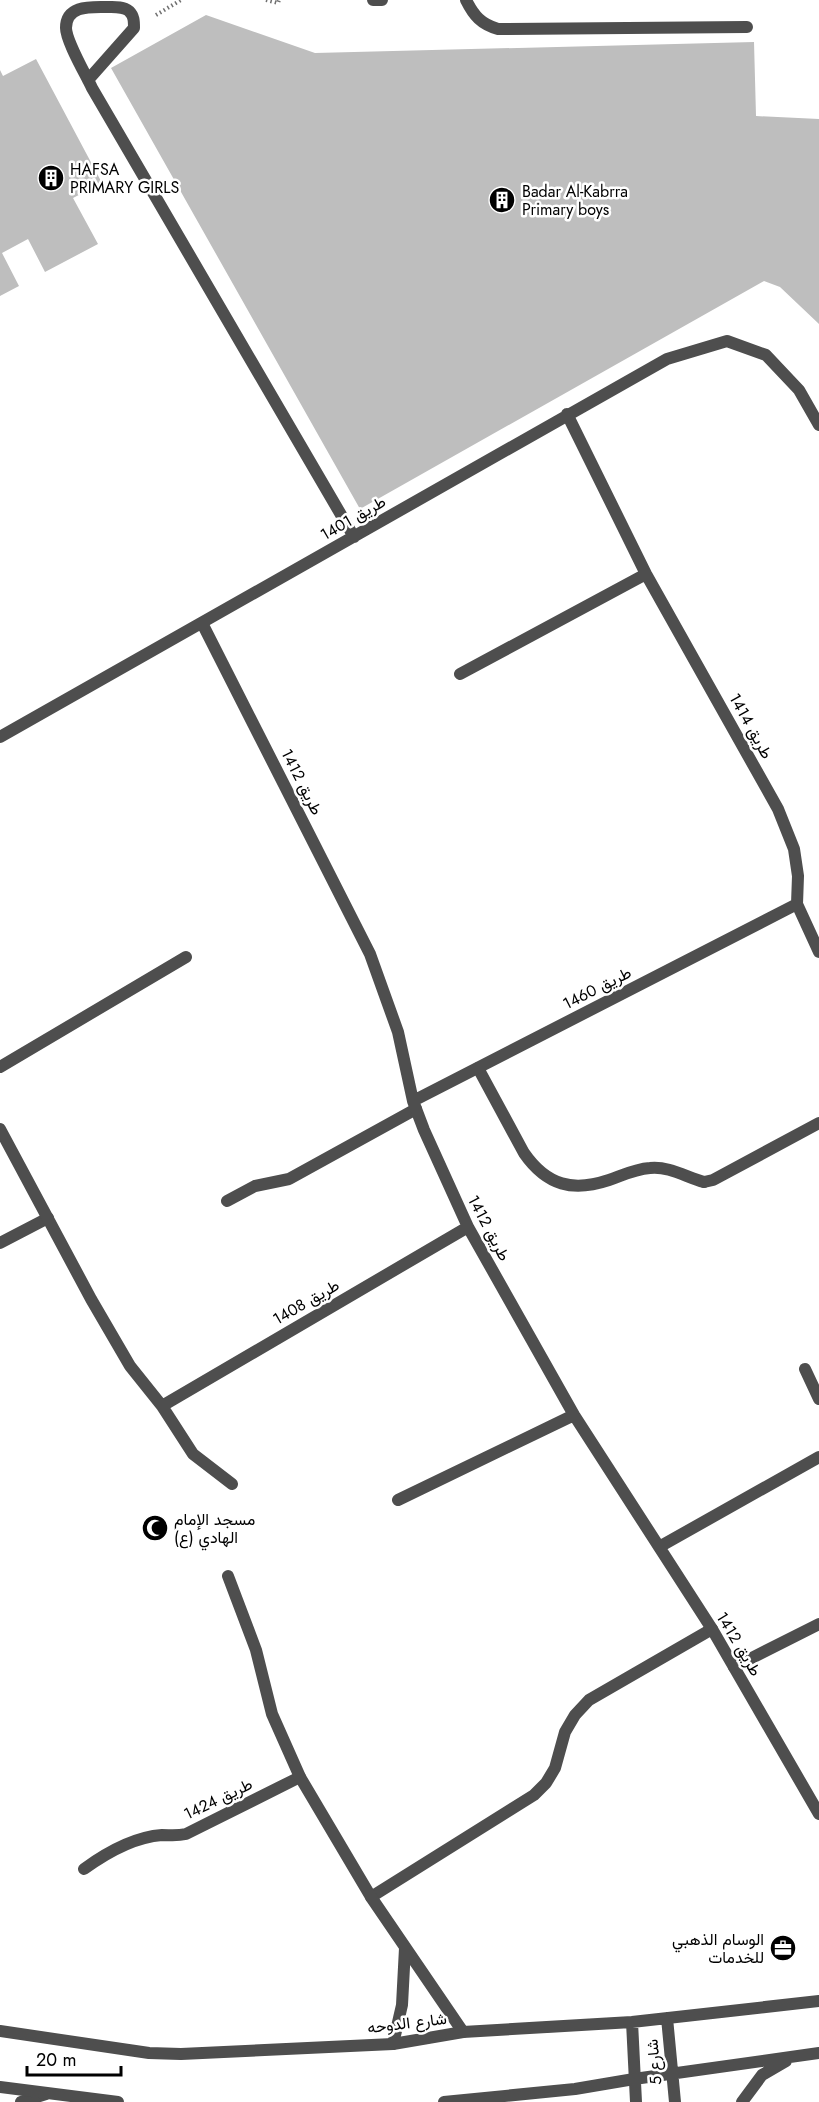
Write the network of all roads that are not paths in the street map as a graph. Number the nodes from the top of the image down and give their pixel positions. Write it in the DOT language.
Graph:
graph roads {
  1 [pos="373,0"];
  2 [pos="382,0"];
  3 [pos="466,0"];
  4 [pos="747,27"];
  5 [pos="88,80"];
  6 [pos="567,414"];
  7 [pos="819,425"];
  8 [pos="354,537"];
  9 [pos="646,574"];
  10 [pos="202,623"];
  11 [pos="460,674"];
  12 [pos="0,737"];
  13 [pos="797,904"];
  14 [pos="819,952"];
  15 [pos="186,957"];
  16 [pos="0,1067"];
  17 [pos="478,1068"];
  18 [pos="415,1105"];
  19 [pos="819,1122"];
  20 [pos="0,1129"];
  21 [pos="227,1201"];
  22 [pos="48,1218"];
  23 [pos="468,1227"];
  24 [pos="0,1243"];
  25 [pos="805,1369"];
  26 [pos="819,1399"];
  27 [pos="162,1406"];
  28 [pos="574,1415"];
  29 [pos="819,1457"];
  30 [pos="232,1484"];
  31 [pos="398,1500"];
  32 [pos="659,1547"];
  33 [pos="228,1576"];
  34 [pos="819,1624"];
  35 [pos="712,1629"];
  36 [pos="734,1667"];
  37 [pos="300,1777"];
  38 [pos="819,1814"];
  39 [pos="84,1869"];
  40 [pos="371,1897"];
  41 [pos="405,1948"];
  42 [pos="819,2001"];
  43 [pos="667,2018"];
  44 [pos="632,2022"];
  45 [pos="0,2031"];
  46 [pos="463,2032"];
  47 [pos="393,2044"];
  48 [pos="819,2053"];
  49 [pos="793,2057"];
  50 [pos="672,2074"];
  51 [pos="634,2079"];
  52 [pos="0,2087"];
  53 [pos="46,2094"];
  54 [pos="21,2102"];
  55 [pos="117,2102"];
  56 [pos="444,2102"];
  57 [pos="636,2102"];
  58 [pos="675,2102"];
  59 [pos="742,2102"];
  1 -- 2 [label="street"];
  3 -- 4 [label="street"];
  5 -- 5 [label="street"];
  5 -- 8 [label="street"];
  6 -- 7 [label="street, طريق 1401"];
  6 -- 8 [label="street, طريق 1401"];
  6 -- 9 [label="street, طريق 1414"];
  8 -- 10 [label="street, طريق 1401"];
  9 -- 11 [label="street"];
  9 -- 13 [label="street, طريق 1414"];
  10 -- 12 [label="street, طريق 1401"];
  10 -- 18 [label="street, طريق 1412"];
  13 -- 14 [label="street"];
  13 -- 17 [label="street, طريق 1460"];
  15 -- 16 [label="street"];
  17 -- 18 [label="street, طريق 1460"];
  17 -- 19 [label="street"];
  18 -- 21 [label="street, طريق 1460"];
  18 -- 23 [label="street, طريق 1412"];
  20 -- 22 [label="street"];
  22 -- 24 [label="street"];
  22 -- 27 [label="street"];
  23 -- 27 [label="street, طريق 1408"];
  23 -- 28 [label="street, طريق 1412"];
  25 -- 26 [label="street"];
  27 -- 30 [label="street"];
  28 -- 31 [label="street"];
  28 -- 32 [label="street, طريق 1412"];
  29 -- 32 [label="street"];
  32 -- 35 [label="street, طريق 1412"];
  33 -- 37 [label="street"];
  34 -- 36 [label="street"];
  35 -- 36 [label="street, طريق 1412"];
  35 -- 40 [label="street"];
  36 -- 38 [label="street, طريق 1412"];
  37 -- 39 [label="street, طريق 1424"];
  37 -- 40 [label="street"];
  40 -- 41 [label="street"];
  41 -- 46 [label="street"];
  41 -- 47 [label="street"];
  42 -- 43 [label="street, شارع الدوحه"];
  43 -- 44 [label="street, شارع الدوحه"];
  43 -- 50 [label="street, شارع 5"];
  44 -- 46 [label="street, شارع الدوحه"];
  44 -- 51 [label="street, شارع 5"];
  45 -- 47 [label="street, شارع الدوحه"];
  46 -- 47 [label="street, شارع الدوحه"];
  48 -- 49 [label="street"];
  49 -- 50 [label="street"];
  49 -- 59 [label="street"];
  50 -- 51 [label="street"];
  50 -- 58 [label="street, شارع 5"];
  51 -- 56 [label="street"];
  51 -- 57 [label="street, شارع 5"];
  52 -- 53 [label="street"];
  53 -- 54 [label="street"];
  53 -- 55 [label="street"];
}
